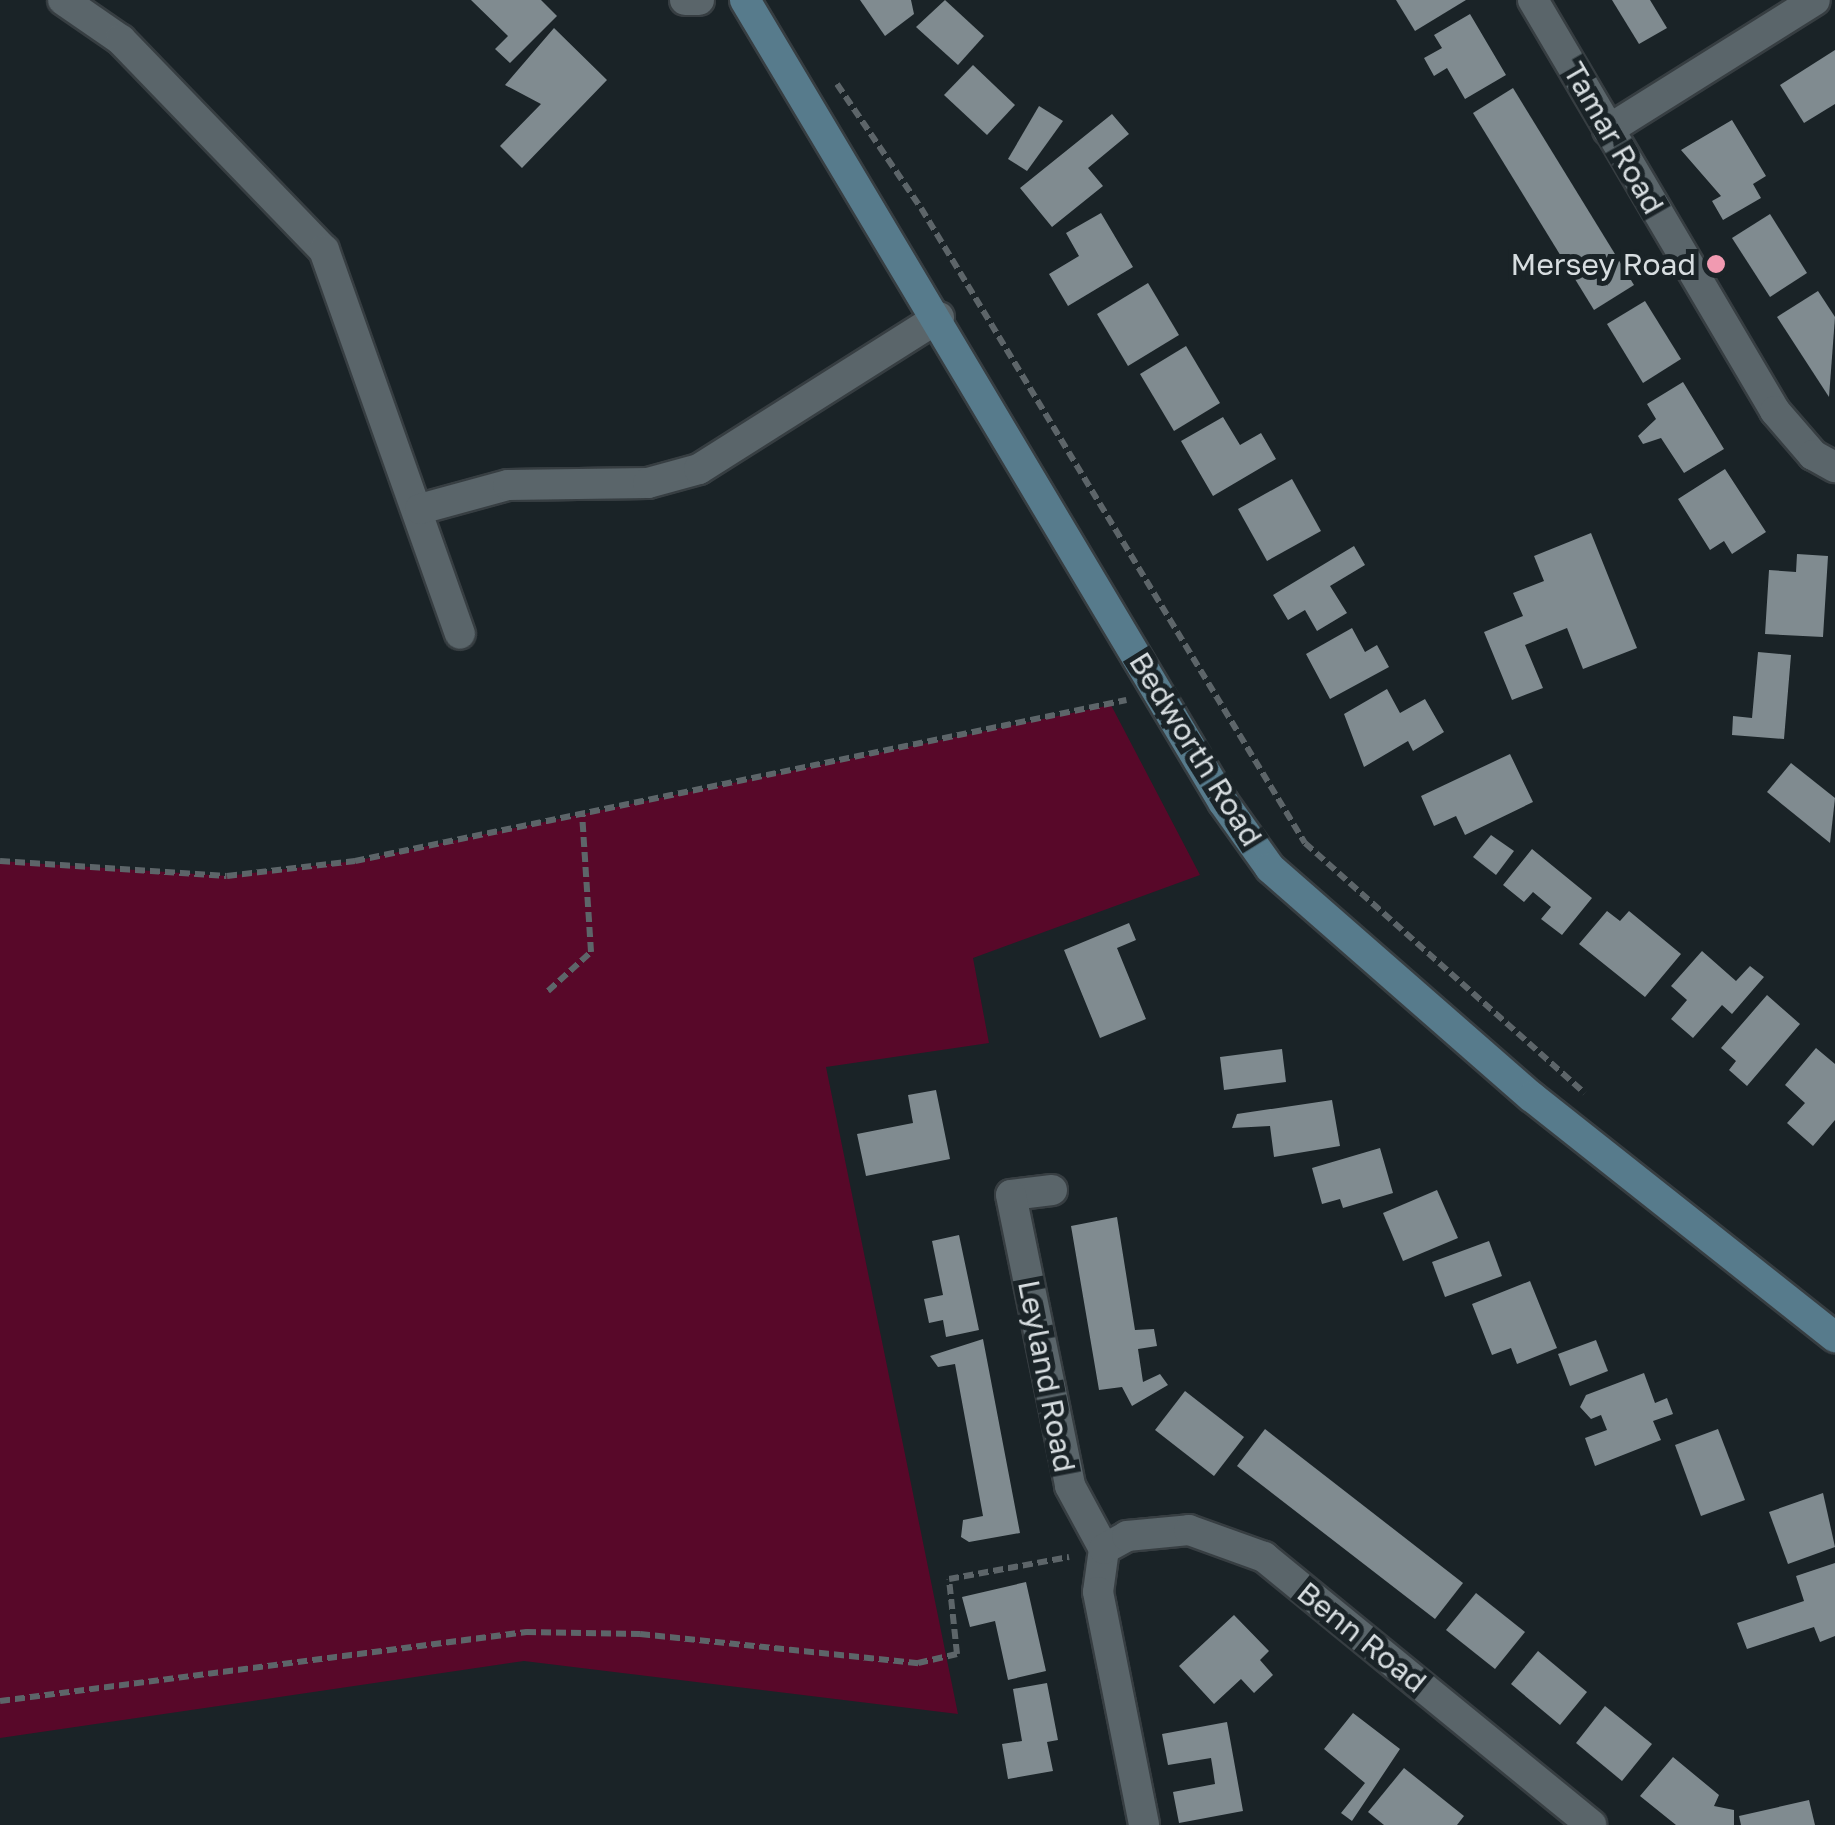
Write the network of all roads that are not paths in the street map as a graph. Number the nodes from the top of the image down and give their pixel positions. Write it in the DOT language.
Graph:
graph roads {
  1 [pos="63,0"];
  2 [pos="685,0"];
  3 [pos="698,0"];
  4 [pos="744,0"];
  5 [pos="1533,0"];
  6 [pos="1816,0"];
  7 [pos="1608,130"];
  8 [pos="939,317"];
  9 [pos="1835,467"];
  10 [pos="420,509"];
  11 [pos="460,634"];
  12 [pos="1052,1190"];
  13 [pos="1835,1337"];
  14 [pos="1104,1549"];
  15 [pos="1144,1825"];
  16 [pos="1591,1825"];
  1 -- 10 [label="street"];
  2 -- 3 [label="street"];
  4 -- 8 [label="main road, Bedworth Road"];
  5 -- 7 [label="street, Tamar Road"];
  6 -- 7 [label="street"];
  7 -- 9 [label="street, Tamar Road"];
  8 -- 10 [label="street"];
  8 -- 13 [label="main road, Bedworth Road"];
  10 -- 11 [label="street"];
  12 -- 14 [label="street, Leyland Road"];
  14 -- 15 [label="street"];
  14 -- 16 [label="street, Benn Road"];
}
